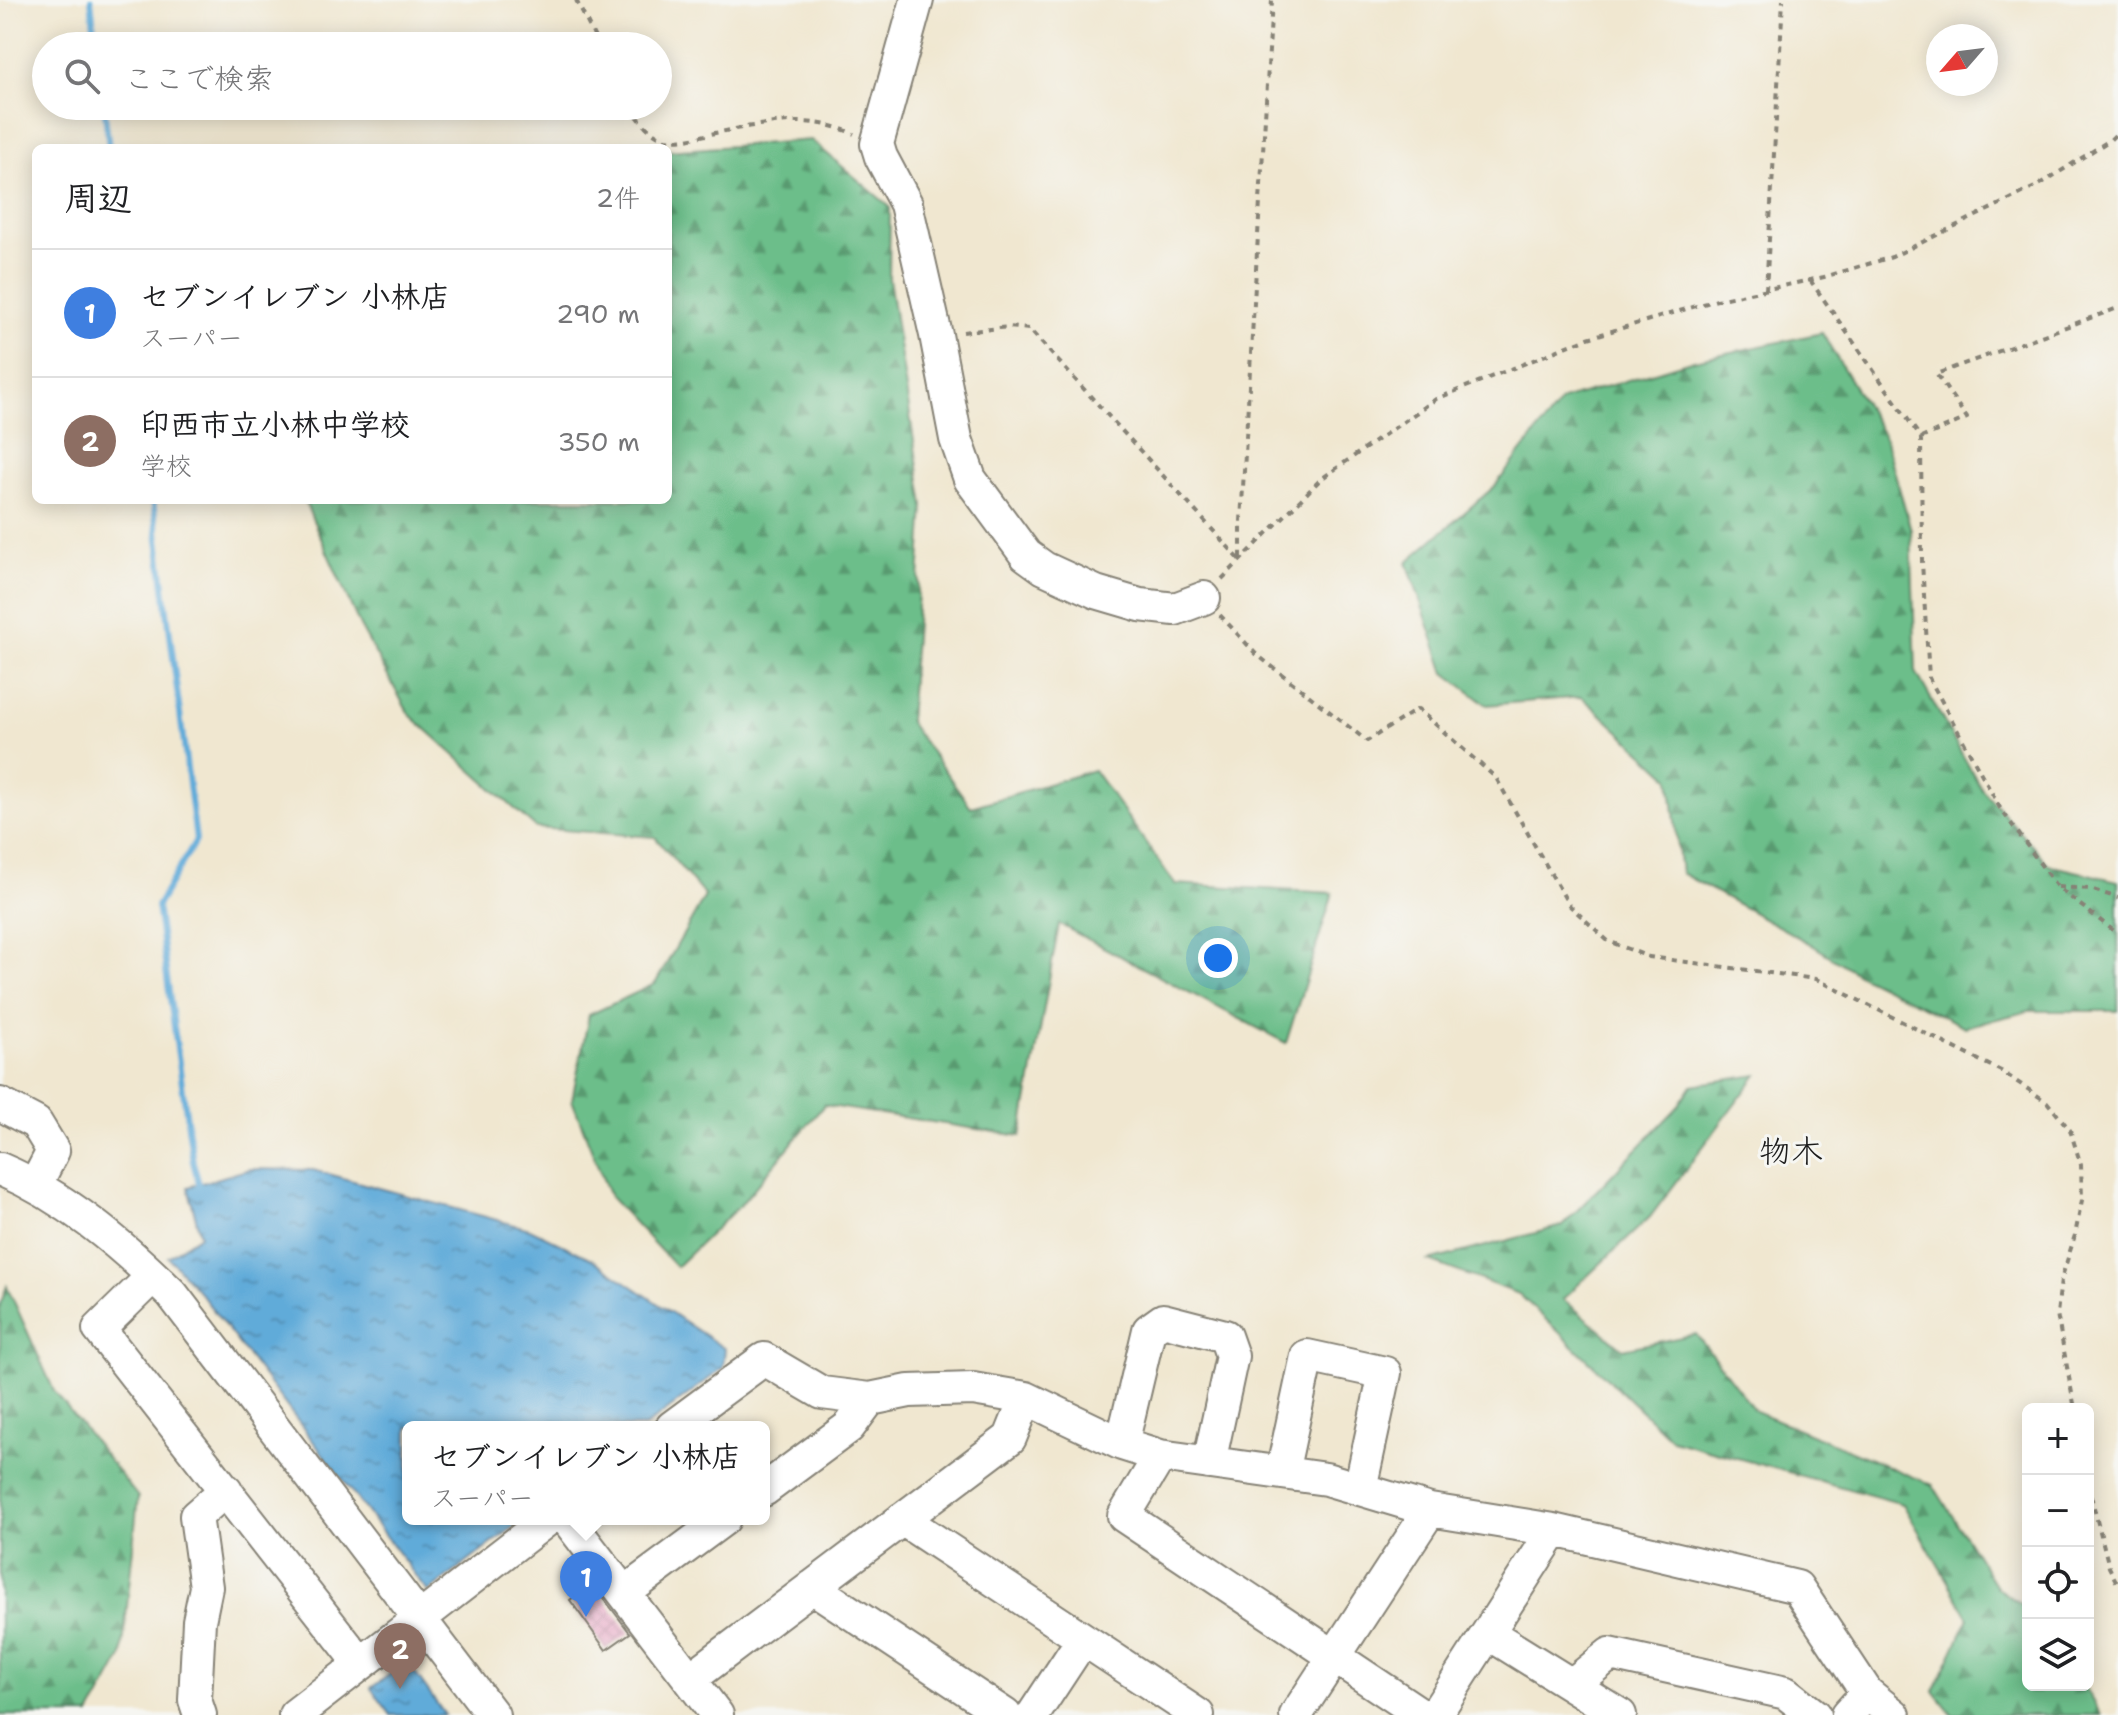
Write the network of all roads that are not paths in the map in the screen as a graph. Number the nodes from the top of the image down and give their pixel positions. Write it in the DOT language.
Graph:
graph roads {
  1 [pos="917,0"];
  2 [pos="1204,598"];
  3 [pos="0,1104"];
  4 [pos="0,1169"];
  5 [pos="36,1184"];
  6 [pos="153,1276"];
  7 [pos="1026,1398"];
  8 [pos="870,1399"];
  9 [pos="680,1421"];
  10 [pos="1122,1444"];
  11 [pos="1160,1456"];
  12 [pos="1209,1463"];
  13 [pos="1282,1473"];
  14 [pos="770,1486"];
  15 [pos="1360,1489"];
  16 [pos="226,1490"];
  17 [pos="1430,1510"];
  18 [pos="902,1519"];
  19 [pos="540,1525"];
  20 [pos="572,1525"];
  21 [pos="716,1525"];
  22 [pos="1554,1530"];
  23 [pos="812,1587"];
  24 [pos="624,1593"];
  25 [pos="420,1620"];
  26 [pos="1488,1633"];
  27 [pos="1083,1639"];
  28 [pos="1334,1657"];
  29 [pos="361,1664"];
  30 [pos="690,1679"];
  31 [pos="1573,1684"];
  32 [pos="1857,1704"];
  33 [pos="1177,1709"];
  34 [pos="200,1715"];
  35 [pos="295,1715"];
  36 [pos="493,1715"];
  37 [pos="717,1715"];
  38 [pos="1005,1715"];
  39 [pos="1033,1715"];
  40 [pos="1296,1715"];
  41 [pos="1422,1715"];
  42 [pos="1435,1715"];
  43 [pos="1620,1715"];
  44 [pos="1814,1715"];
  45 [pos="1894,1715"];
  1 -- 2 [label="street"];
  3 -- 5 [label="street"];
  4 -- 5 [label="street"];
  5 -- 6 [label="street"];
  6 -- 16 [label="street"];
  6 -- 25 [label="street"];
  7 -- 8 [label="street"];
  7 -- 10 [label="street"];
  7 -- 18 [label="street"];
  8 -- 9 [label="street"];
  8 -- 14 [label="street"];
  10 -- 11 [label="street"];
  10 -- 12 [label="street"];
  11 -- 12 [label="street"];
  11 -- 28 [label="street"];
  12 -- 13 [label="street"];
  13 -- 15 [label="street"];
  13 -- 15 [label="street"];
  15 -- 17 [label="street"];
  16 -- 29 [label="street"];
  16 -- 34 [label="street"];
  17 -- 22 [label="street"];
  17 -- 28 [label="street"];
  18 -- 23 [label="street"];
  18 -- 27 [label="street"];
  19 -- 25 [label="street"];
  20 -- 24 [label="street"];
  21 -- 24 [label="street"];
  22 -- 26 [label="street"];
  22 -- 32 [label="street"];
  23 -- 30 [label="street"];
  23 -- 38 [label="street"];
  24 -- 30 [label="street"];
  25 -- 29 [label="street"];
  25 -- 36 [label="street"];
  26 -- 31 [label="street"];
  26 -- 42 [label="street"];
  27 -- 33 [label="street"];
  27 -- 39 [label="street"];
  28 -- 40 [label="street"];
  28 -- 41 [label="street"];
  29 -- 35 [label="street"];
  30 -- 37 [label="street"];
  31 -- 43 [label="street"];
  31 -- 44 [label="street"];
  32 -- 45 [label="street"];
}
